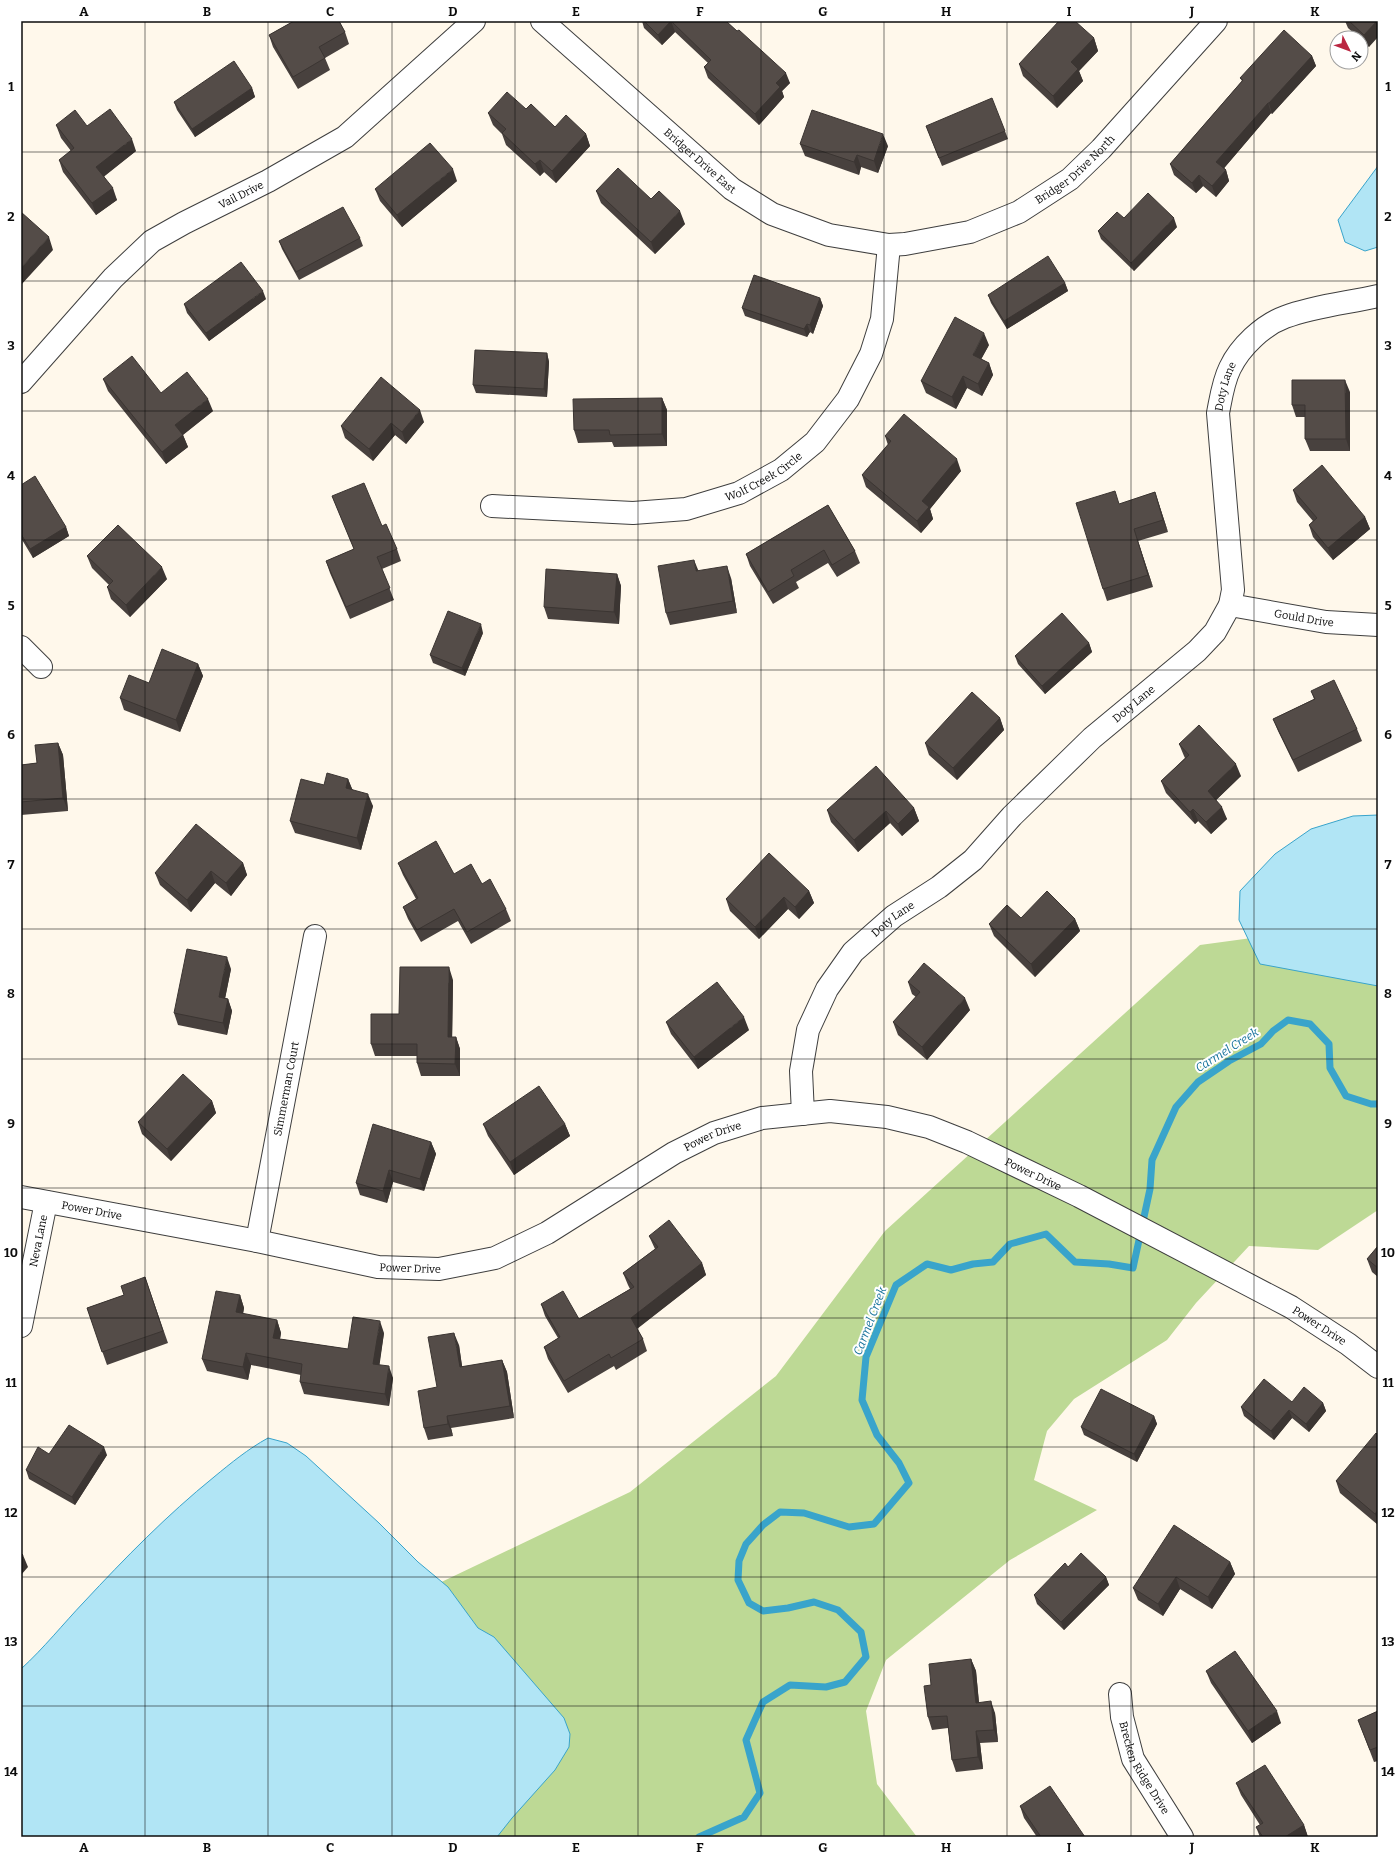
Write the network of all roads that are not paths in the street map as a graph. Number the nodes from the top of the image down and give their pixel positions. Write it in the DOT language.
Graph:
graph roads {
  1 [pos="474,21"];
  2 [pos="542,21"];
  3 [pos="1216,21"];
  4 [pos="889,245"];
  5 [pos="1378,296"];
  6 [pos="21,382"];
  7 [pos="492,506"];
  8 [pos="1230,605"];
  9 [pos="1378,625"];
  10 [pos="21,647"];
  11 [pos="41,667"];
  12 [pos="315,936"];
  13 [pos="803,1114"];
  14 [pos="21,1197"];
  15 [pos="46,1202"];
  16 [pos="257,1241"];
  17 [pos="21,1326"];
  18 [pos="1378,1368"];
  19 [pos="1120,1694"];
  20 [pos="1182,1837"];
  1 -- 6 [label="street, Vail Drive"];
  2 -- 4 [label="street, Bridger Drive East"];
  3 -- 4 [label="street, Bridger Drive North"];
  4 -- 7 [label="street, Wolf Creek Circle"];
  5 -- 8 [label="street, Doty Lane"];
  8 -- 9 [label="street, Gould Drive"];
  8 -- 13 [label="street, Doty Lane"];
  10 -- 11 [label="street"];
  12 -- 16 [label="street, Simmerman Court"];
  13 -- 16 [label="street, Power Drive"];
  13 -- 18 [label="street, Power Drive"];
  14 -- 15 [label="street, Power Drive"];
  15 -- 16 [label="street, Power Drive"];
  15 -- 17 [label="street, Neva Lane"];
  19 -- 20 [label="street, Brecken Ridge Drive"];
}
